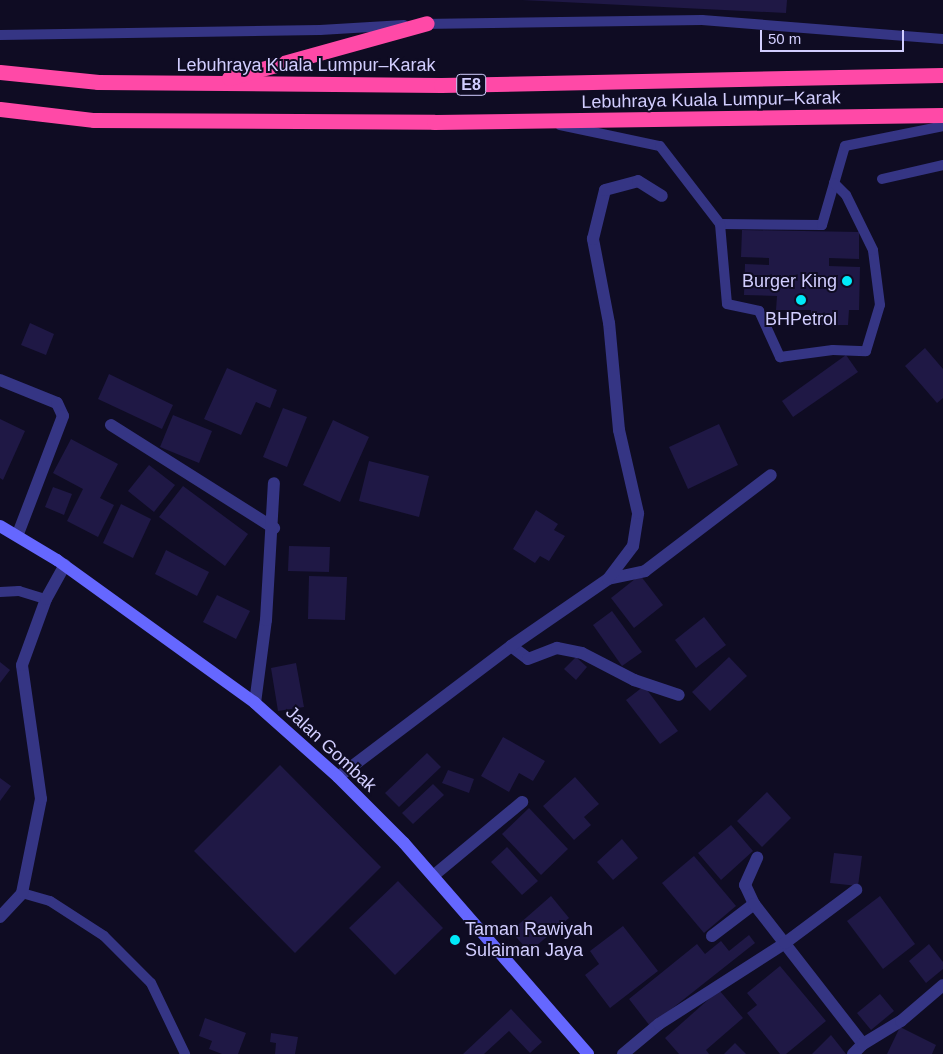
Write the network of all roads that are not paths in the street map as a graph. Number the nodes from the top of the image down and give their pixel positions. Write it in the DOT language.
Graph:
graph roads {
  1 [pos="426,23"];
  2 [pos="0,34"];
  3 [pos="943,39"];
  4 [pos="0,72"];
  5 [pos="943,75"];
  6 [pos="208,83"];
  7 [pos="0,109"];
  8 [pos="943,115"];
  9 [pos="540,121"];
  10 [pos="943,126"];
  11 [pos="943,165"];
  12 [pos="882,179"];
  13 [pos="834,183"];
  14 [pos="662,196"];
  15 [pos="720,224"];
  16 [pos="0,380"];
  17 [pos="111,425"];
  18 [pos="771,475"];
  19 [pos="274,483"];
  20 [pos="0,526"];
  21 [pos="274,528"];
  22 [pos="18,534"];
  23 [pos="65,565"];
  24 [pos="608,580"];
  25 [pos="0,592"];
  26 [pos="46,599"];
  27 [pos="511,646"];
  28 [pos="679,696"];
  29 [pos="255,703"];
  30 [pos="338,776"];
  31 [pos="522,802"];
  32 [pos="757,858"];
  33 [pos="433,876"];
  34 [pos="856,890"];
  35 [pos="22,893"];
  36 [pos="754,904"];
  37 [pos="0,917"];
  38 [pos="712,936"];
  39 [pos="785,943"];
  40 [pos="943,985"];
  41 [pos="863,1044"];
  42 [pos="185,1054"];
  43 [pos="588,1054"];
  44 [pos="623,1054"];
  45 [pos="853,1054"];
  1 -- 2 [label="lane"];
  1 -- 3 [label="lane"];
  1 -- 6 [label="highway"];
  4 -- 6 [label="highway, Lebuhraya Kuala Lumpur–Karak / E8"];
  5 -- 6 [label="highway, Lebuhraya Kuala Lumpur–Karak / E8"];
  7 -- 9 [label="highway, Lebuhraya Kuala Lumpur–Karak / E8"];
  8 -- 9 [label="highway, Lebuhraya Kuala Lumpur–Karak / E8"];
  9 -- 15 [label="lane"];
  10 -- 13 [label="lane"];
  11 -- 12 [label="lane"];
  13 -- 15 [label="lane"];
  13 -- 15 [label="lane"];
  14 -- 24 [label="street"];
  16 -- 22 [label="street"];
  17 -- 21 [label="street"];
  18 -- 24 [label="street"];
  19 -- 21 [label="street"];
  20 -- 22 [label="main road, Jalan Gombak"];
  21 -- 29 [label="street"];
  22 -- 23 [label="main road, Jalan Gombak"];
  23 -- 26 [label="street"];
  23 -- 29 [label="main road, Jalan Gombak"];
  24 -- 27 [label="street"];
  25 -- 26 [label="lane"];
  26 -- 35 [label="street"];
  27 -- 28 [label="street"];
  27 -- 30 [label="street"];
  29 -- 30 [label="main road, Jalan Gombak"];
  30 -- 33 [label="main road, Jalan Gombak"];
  31 -- 33 [label="street"];
  32 -- 36 [label="street"];
  33 -- 43 [label="main road, Jalan Gombak"];
  34 -- 39 [label="street"];
  35 -- 37 [label="street"];
  35 -- 42 [label="lane"];
  36 -- 38 [label="street"];
  36 -- 39 [label="street"];
  39 -- 41 [label="street"];
  39 -- 44 [label="street"];
  40 -- 41 [label="street"];
  41 -- 45 [label="street"];
}
